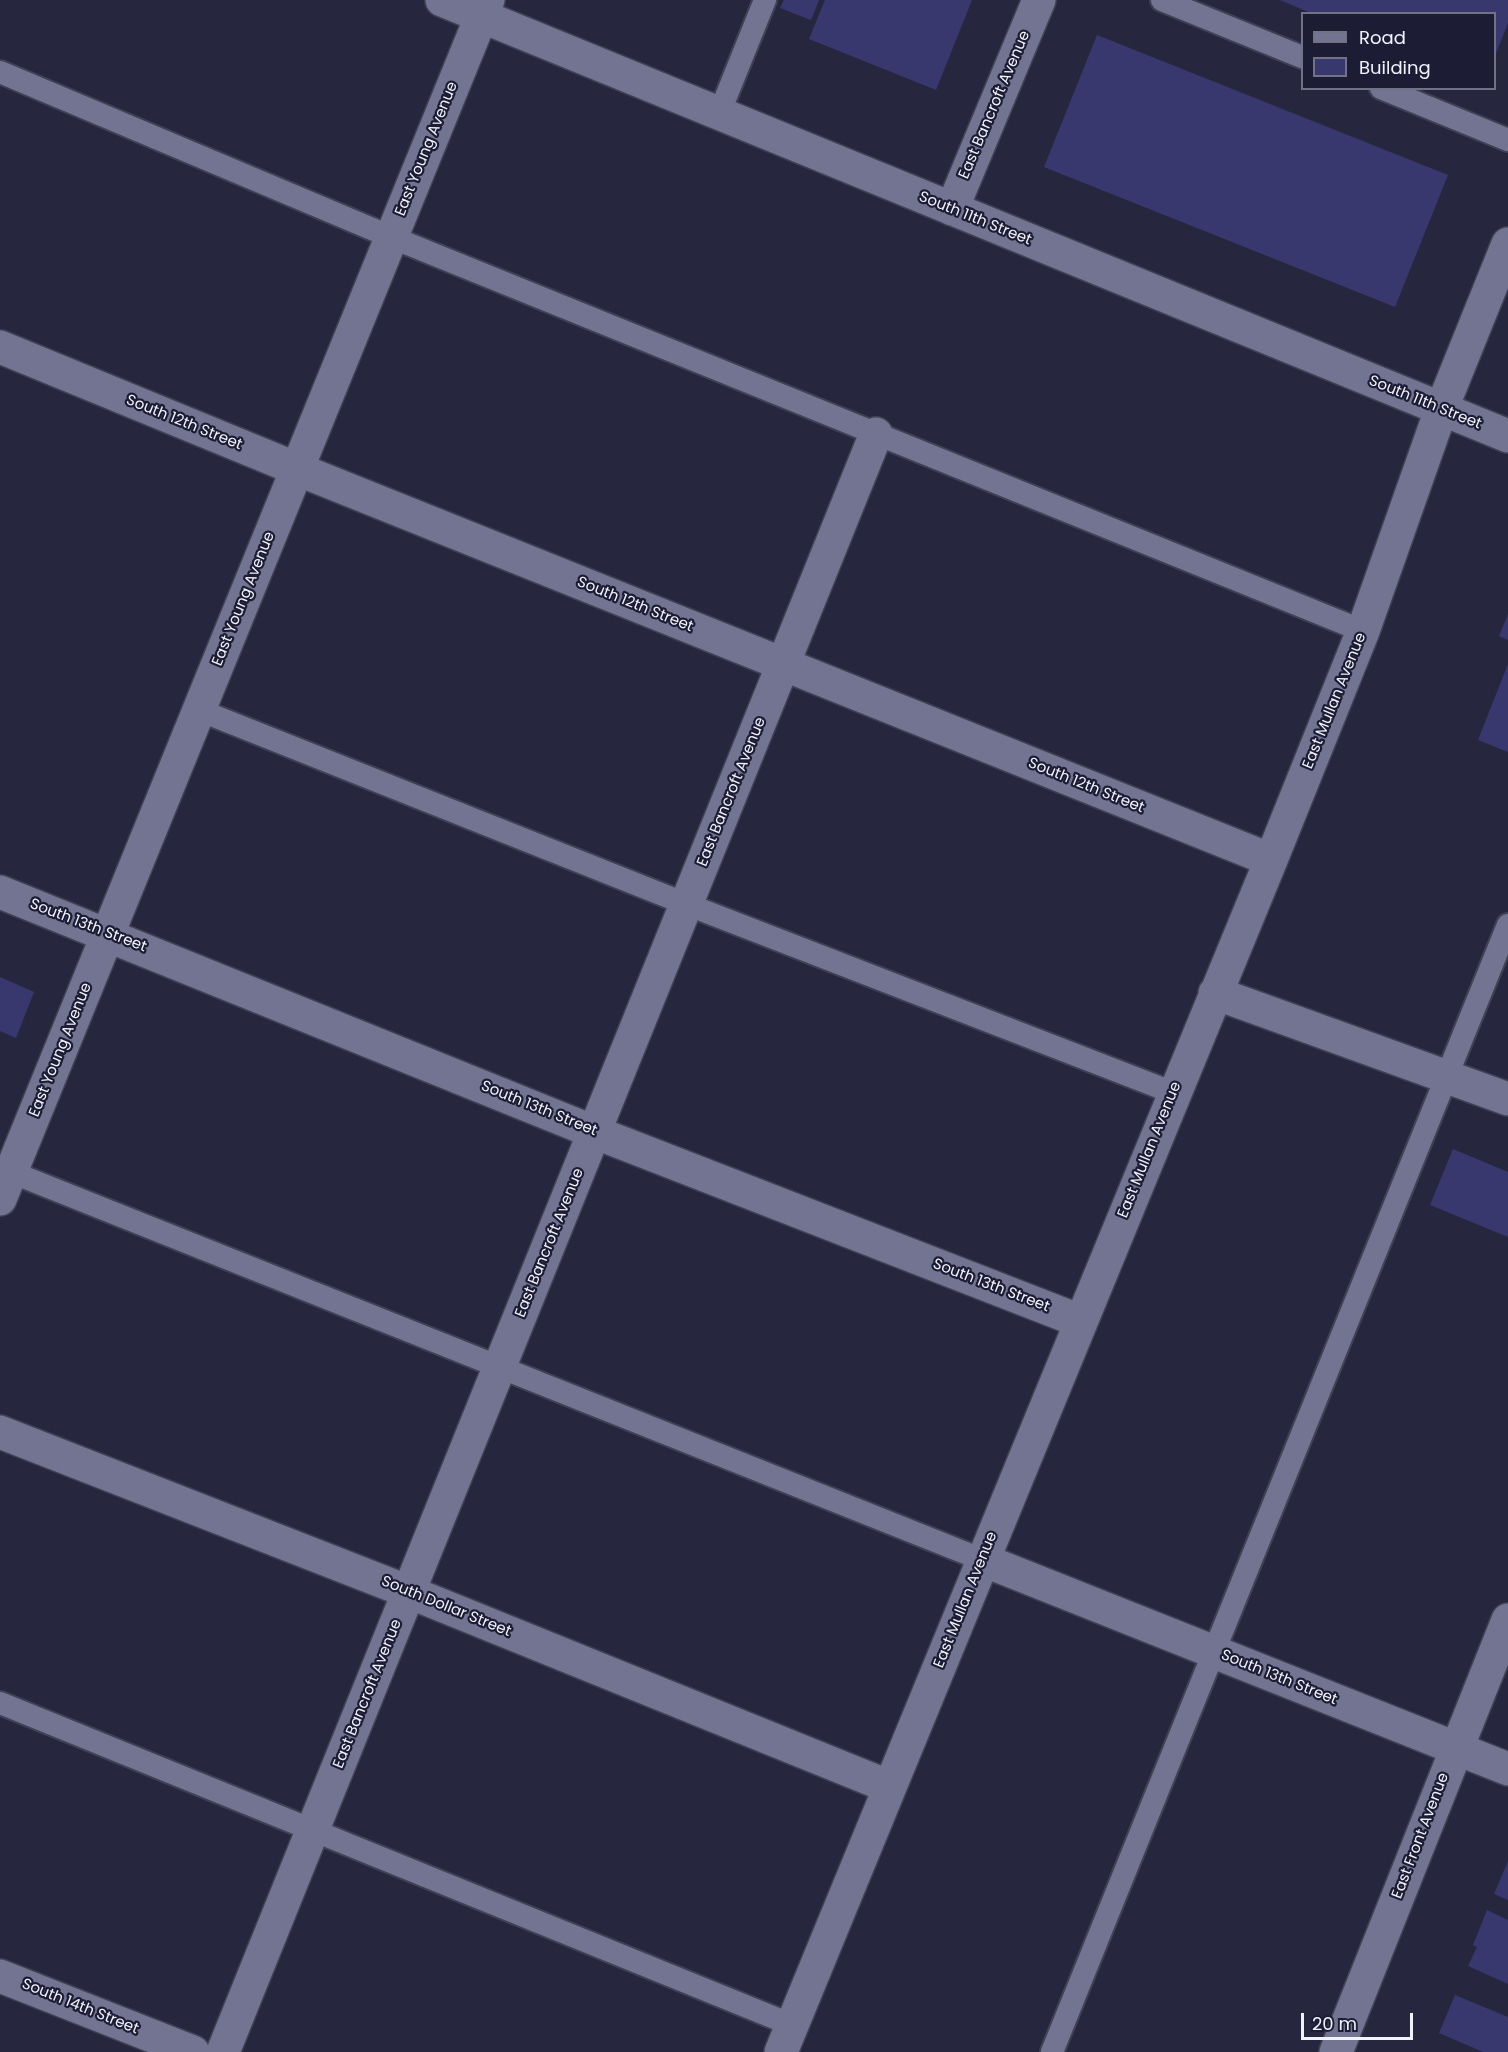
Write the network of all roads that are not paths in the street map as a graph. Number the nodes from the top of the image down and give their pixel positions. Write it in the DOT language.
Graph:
graph roads {
  1 [pos="442,0"];
  2 [pos="765,0"];
  3 [pos="1039,0"];
  4 [pos="1162,0"];
  5 [pos="485,8"];
  6 [pos="1301,57"];
  7 [pos="0,72"];
  8 [pos="1386,90"];
  9 [pos="719,114"];
  10 [pos="1508,140"];
  11 [pos="952,209"];
  12 [pos="392,237"];
  13 [pos="1508,244"];
  14 [pos="0,347"];
  15 [pos="1441,410"];
  16 [pos="876,434"];
  17 [pos="1508,436"];
  18 [pos="297,470"];
  19 [pos="1363,630"];
  20 [pos="783,665"];
  21 [pos="199,710"];
  22 [pos="1271,860"];
  23 [pos="0,892"];
  24 [pos="686,904"];
  25 [pos="1508,925"];
  26 [pos="108,933"];
  27 [pos="1215,993"];
  28 [pos="1447,1075"];
  29 [pos="1174,1093"];
  30 [pos="1508,1099"];
  31 [pos="594,1132"];
  32 [pos="5,1185"];
  33 [pos="1080,1321"];
  34 [pos="499,1367"];
  35 [pos="0,1432"];
  36 [pos="983,1560"];
  37 [pos="409,1592"];
  38 [pos="1508,1620"];
  39 [pos="1213,1652"];
  40 [pos="0,1703"];
  41 [pos="1455,1748"];
  42 [pos="1508,1769"];
  43 [pos="890,1787"];
  44 [pos="313,1829"];
  45 [pos="0,1976"];
  46 [pos="786,2039"];
  47 [pos="193,2052"];
  48 [pos="223,2052"];
  49 [pos="1052,2052"];
  50 [pos="1336,2052"];
  1 -- 5 [label="street, South 11th Street"];
  2 -- 9 [label="lane"];
  3 -- 11 [label="street, East Bancroft Avenue"];
  4 -- 6 [label="lane"];
  5 -- 9 [label="street, South 11th Street"];
  5 -- 12 [label="street, East Young Avenue"];
  7 -- 12 [label="lane"];
  8 -- 10 [label="lane"];
  9 -- 11 [label="street, South 11th Street"];
  11 -- 15 [label="street, South 11th Street"];
  12 -- 16 [label="lane"];
  12 -- 18 [label="street, East Young Avenue"];
  13 -- 15 [label="street, East Mullan Avenue"];
  14 -- 18 [label="street, South 12th Street"];
  15 -- 17 [label="street, South 11th Street"];
  15 -- 19 [label="street, East Mullan Avenue"];
  16 -- 19 [label="lane"];
  16 -- 20 [label="street, East Bancroft Avenue"];
  18 -- 20 [label="street, South 12th Street"];
  18 -- 21 [label="street, East Young Avenue"];
  19 -- 22 [label="street, East Mullan Avenue"];
  20 -- 22 [label="street, South 12th Street"];
  20 -- 24 [label="street, East Bancroft Avenue"];
  21 -- 24 [label="lane"];
  21 -- 26 [label="street, East Young Avenue"];
  22 -- 27 [label="street, East Mullan Avenue"];
  23 -- 26 [label="street, South 13th Street"];
  24 -- 29 [label="lane"];
  24 -- 31 [label="street, East Bancroft Avenue"];
  25 -- 28 [label="lane"];
  26 -- 31 [label="street, South 13th Street"];
  26 -- 32 [label="street, East Young Avenue"];
  27 -- 28 [label="street"];
  27 -- 29 [label="street, East Mullan Avenue"];
  28 -- 30 [label="street"];
  28 -- 39 [label="lane"];
  29 -- 33 [label="street, East Mullan Avenue"];
  31 -- 33 [label="street, South 13th Street"];
  31 -- 34 [label="street, East Bancroft Avenue"];
  32 -- 34 [label="lane"];
  33 -- 36 [label="street, East Mullan Avenue"];
  34 -- 36 [label="lane"];
  34 -- 37 [label="street, East Bancroft Avenue"];
  35 -- 37 [label="street, South Dollar Street"];
  36 -- 39 [label="street, South 13th Street"];
  36 -- 43 [label="street, East Mullan Avenue"];
  37 -- 43 [label="street, South Dollar Street"];
  37 -- 44 [label="street, East Bancroft Avenue"];
  38 -- 41 [label="street, East Front Avenue"];
  39 -- 41 [label="street, South 13th Street"];
  39 -- 49 [label="lane"];
  40 -- 44 [label="lane"];
  41 -- 42 [label="street, South 13th Street"];
  41 -- 50 [label="street, East Front Avenue"];
  43 -- 46 [label="street, East Mullan Avenue"];
  44 -- 46 [label="lane"];
  44 -- 48 [label="street, East Bancroft Avenue"];
  45 -- 47 [label="street, South 14th Street"];
}
